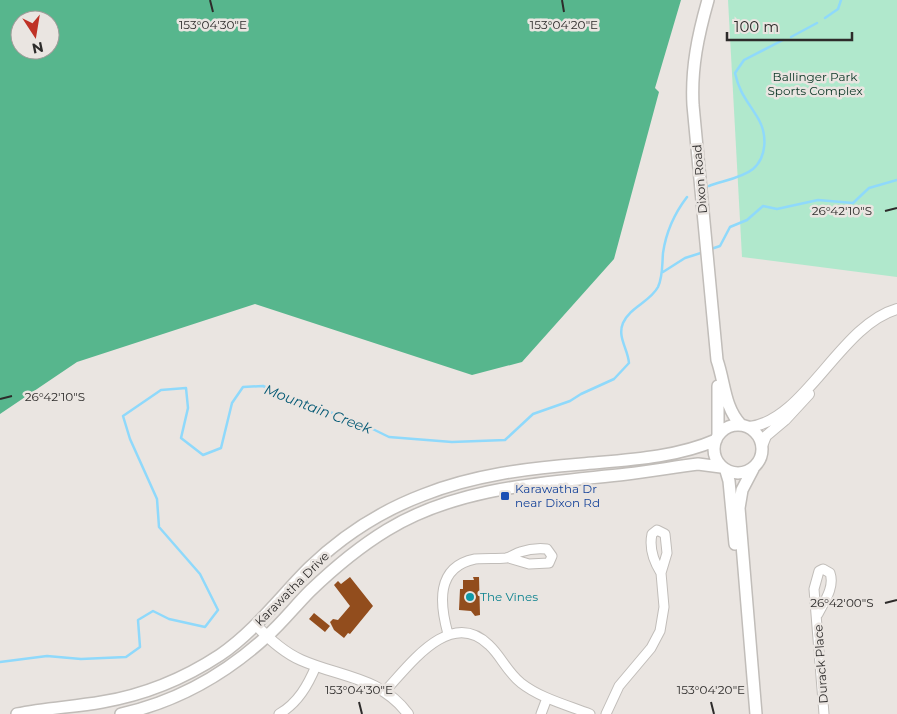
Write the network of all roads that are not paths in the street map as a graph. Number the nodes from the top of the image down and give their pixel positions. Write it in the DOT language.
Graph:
graph roads {
  1 [pos="708,0"];
  2 [pos="897,309"];
  3 [pos="717,360"];
  4 [pos="817,380"];
  5 [pos="745,426"];
  6 [pos="717,437"];
  7 [pos="762,446"];
  8 [pos="723,469"];
  9 [pos="753,469"];
  10 [pos="509,558"];
  11 [pos="661,573"];
  12 [pos="745,594"];
  13 [pos="818,614"];
  14 [pos="256,625"];
  15 [pos="448,634"];
  16 [pos="267,636"];
  17 [pos="316,666"];
  18 [pos="385,691"];
  19 [pos="547,698"];
  20 [pos="18,714"];
  21 [pos="121,714"];
  22 [pos="279,714"];
  23 [pos="408,714"];
  24 [pos="541,714"];
  25 [pos="590,714"];
  26 [pos="606,714"];
  27 [pos="756,714"];
  28 [pos="824,714"];
  1 -- 3 [label="main road, Dixon Road"];
  2 -- 4 [label="street"];
  3 -- 5 [label="main road, Dixon Road"];
  3 -- 6 [label="main road, Dixon Road"];
  4 -- 5 [label="street"];
  4 -- 7 [label="street"];
  5 -- 6 [label="main road"];
  5 -- 7 [label="main road"];
  6 -- 8 [label="main road"];
  6 -- 14 [label="main road, Karawatha Drive"];
  7 -- 9 [label="main road"];
  8 -- 9 [label="main road"];
  8 -- 12 [label="main road"];
  8 -- 16 [label="main road, Karawatha Drive"];
  9 -- 12 [label="main road"];
  10 -- 15 [label="street"];
  11 -- 26 [label="street"];
  12 -- 27 [label="main road"];
  13 -- 28 [label="street, Durack Place"];
  14 -- 16 [label="street"];
  14 -- 20 [label="main road, Karawatha Drive"];
  15 -- 18 [label="street"];
  15 -- 19 [label="street"];
  16 -- 17 [label="street"];
  16 -- 21 [label="main road, Karawatha Drive"];
  17 -- 18 [label="street"];
  17 -- 22 [label="street"];
  18 -- 23 [label="street"];
  19 -- 24 [label="street"];
  19 -- 25 [label="street"];
}
